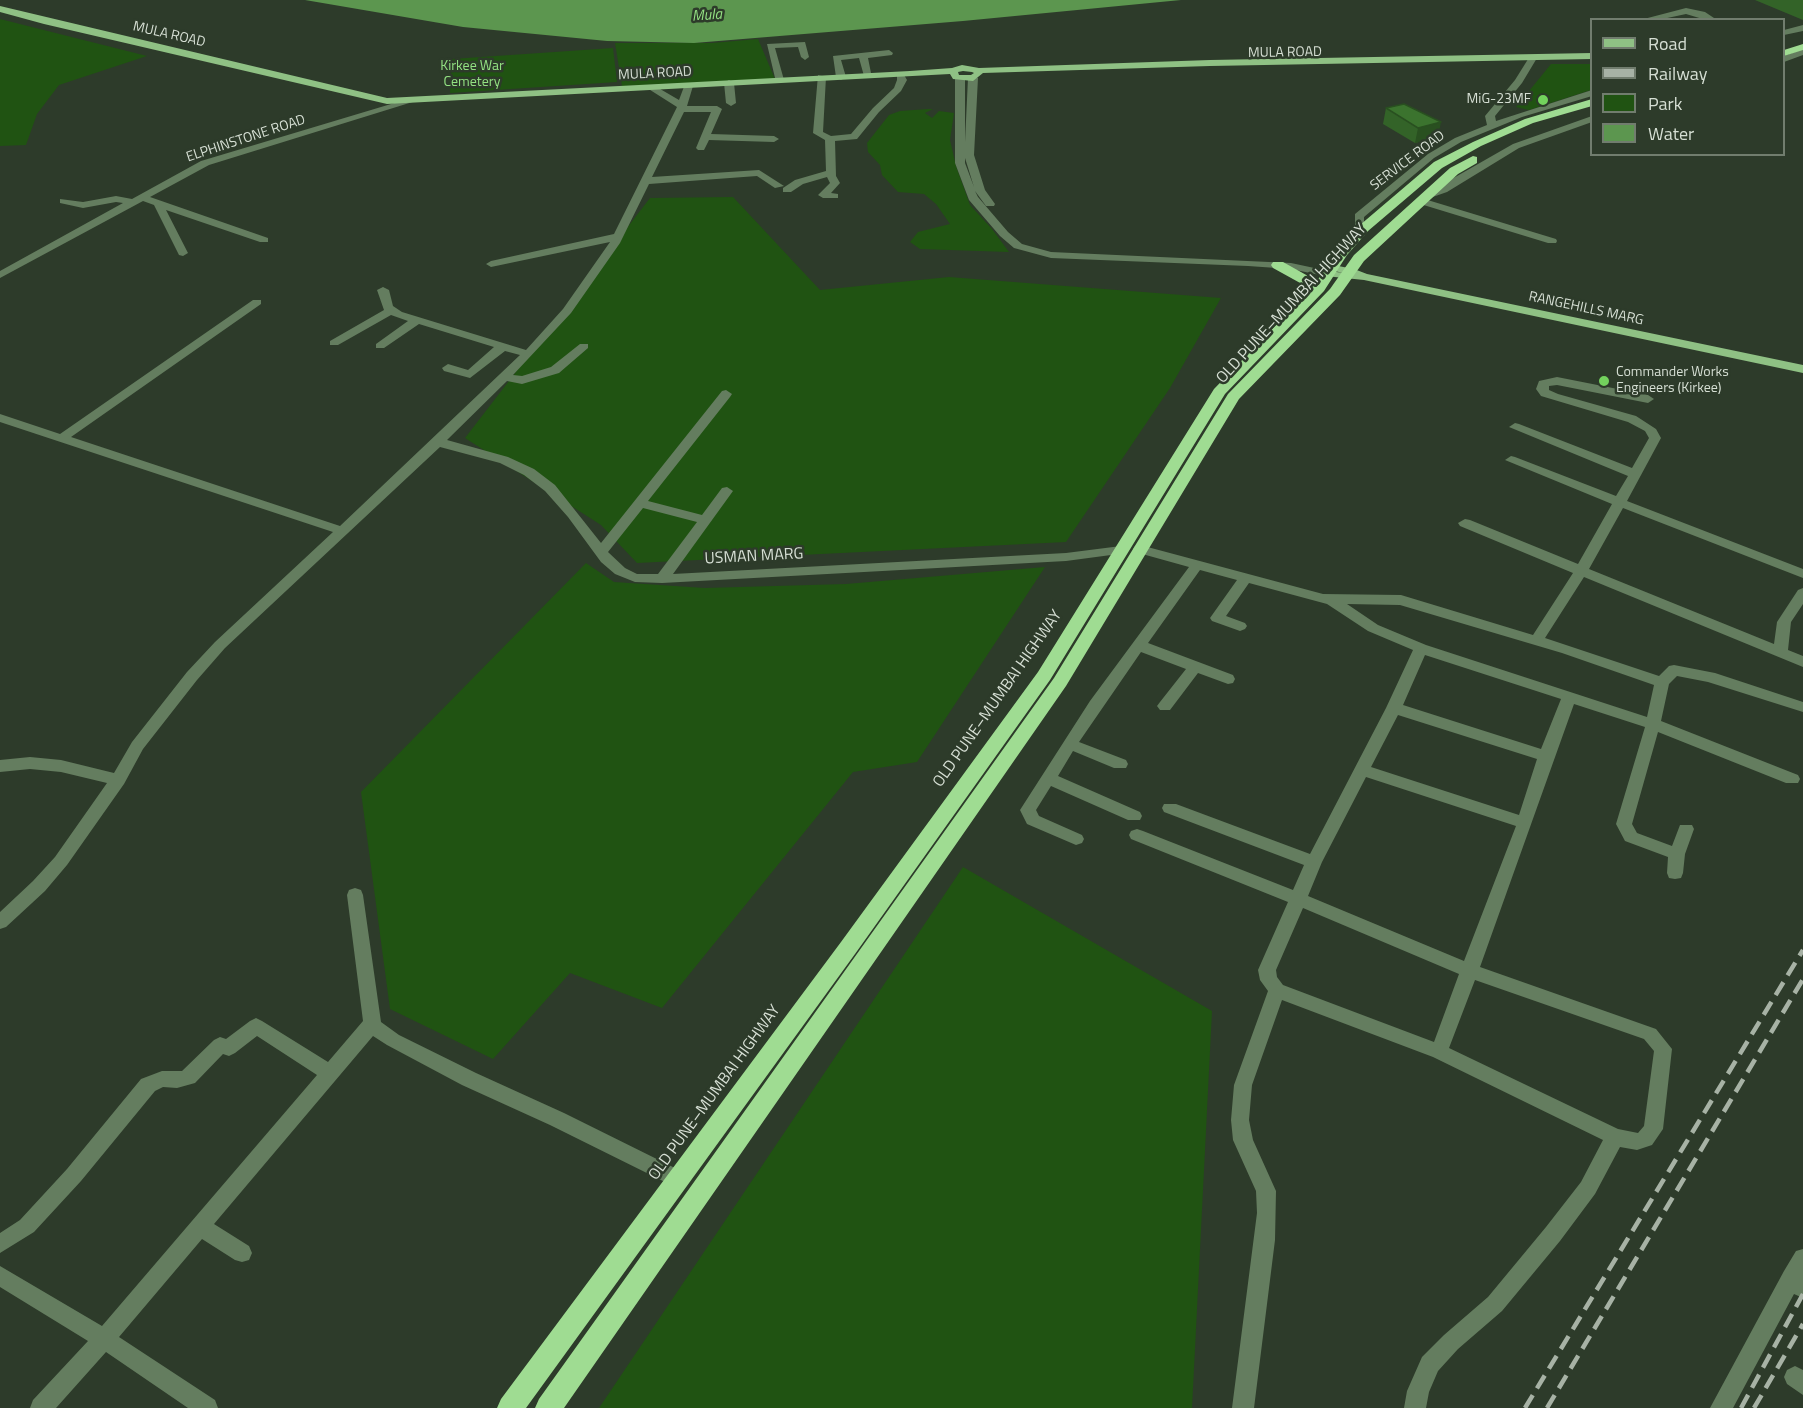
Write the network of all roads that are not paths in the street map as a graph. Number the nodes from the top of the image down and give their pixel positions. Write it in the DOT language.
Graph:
graph roads {
  1 [pos="0,1"];
  2 [pos="0,9"];
  3 [pos="1653,18"];
  4 [pos="1707,18"];
  5 [pos="68,23"];
  6 [pos="1803,28"];
  7 [pos="1785,33"];
  8 [pos="1803,36"];
  9 [pos="811,42"];
  10 [pos="1785,42"];
  11 [pos="1803,47"];
  12 [pos="1803,52"];
  13 [pos="889,53"];
  14 [pos="1785,53"];
  15 [pos="863,56"];
  16 [pos="1590,59"];
  17 [pos="1590,59"];
  18 [pos="1785,59"];
  19 [pos="1531,61"];
  20 [pos="814,68"];
  21 [pos="976,74"];
  22 [pos="905,75"];
  23 [pos="956,75"];
  24 [pos="869,76"];
  25 [pos="841,77"];
  26 [pos="779,80"];
  27 [pos="729,83"];
  28 [pos="688,86"];
  29 [pos="652,88"];
  30 [pos="1590,94"];
  31 [pos="414,100"];
  32 [pos="1590,103"];
  33 [pos="731,104"];
  34 [pos="682,107"];
  35 [pos="1590,113"];
  36 [pos="1590,120"];
  37 [pos="1492,126"];
  38 [pos="705,137"];
  39 [pos="774,139"];
  40 [pos="830,139"];
  41 [pos="700,148"];
  42 [pos="831,173"];
  43 [pos="644,182"];
  44 [pos="834,196"];
  45 [pos="1424,198"];
  46 [pos="136,200"];
  47 [pos="64,201"];
  48 [pos="158,203"];
  49 [pos="1364,228"];
  50 [pos="617,237"];
  51 [pos="264,240"];
  52 [pos="1552,241"];
  53 [pos="183,253"];
  54 [pos="491,264"];
  55 [pos="1278,265"];
  56 [pos="1331,271"];
  57 [pos="1348,274"];
  58 [pos="0,275"];
  59 [pos="1319,288"];
  60 [pos="383,290"];
  61 [pos="257,302"];
  62 [pos="391,311"];
  63 [pos="417,320"];
  64 [pos="334,343"];
  65 [pos="380,346"];
  66 [pos="503,346"];
  67 [pos="584,346"];
  68 [pos="528,354"];
  69 [pos="448,368"];
  70 [pos="1803,369"];
  71 [pos="470,374"];
  72 [pos="502,380"];
  73 [pos="726,394"];
  74 [pos="1648,399"];
  75 [pos="0,418"];
  76 [pos="1515,427"];
  77 [pos="61,439"];
  78 [pos="438,442"];
  79 [pos="1511,460"];
  80 [pos="1635,474"];
  81 [pos="727,492"];
  82 [pos="1620,502"];
  83 [pos="640,503"];
  84 [pos="706,520"];
  85 [pos="1465,523"];
  86 [pos="343,531"];
  87 [pos="1130,549"];
  88 [pos="601,552"];
  89 [pos="1197,565"];
  90 [pos="1581,572"];
  91 [pos="1803,574"];
  92 [pos="1246,578"];
  93 [pos="662,579"];
  94 [pos="1803,592"];
  95 [pos="1330,599"];
  96 [pos="1798,612"];
  97 [pos="1239,626"];
  98 [pos="1536,641"];
  99 [pos="1138,645"];
  100 [pos="1421,648"];
  101 [pos="1780,653"];
  102 [pos="1803,662"];
  103 [pos="1195,667"];
  104 [pos="1228,679"];
  105 [pos="1662,682"];
  106 [pos="1570,695"];
  107 [pos="1165,706"];
  108 [pos="1803,707"];
  109 [pos="1394,708"];
  110 [pos="1653,724"];
  111 [pos="1070,744"];
  112 [pos="1546,756"];
  113 [pos="1120,764"];
  114 [pos="0,766"];
  115 [pos="1363,770"];
  116 [pos="1048,778"];
  117 [pos="1792,779"];
  118 [pos="118,780"];
  119 [pos="1170,808"];
  120 [pos="1134,816"];
  121 [pos="1526,823"];
  122 [pos="1686,829"];
  123 [pos="1137,835"];
  124 [pos="1076,839"];
  125 [pos="1677,854"];
  126 [pos="1314,862"];
  127 [pos="1675,873"];
  128 [pos="355,895"];
  129 [pos="1299,899"];
  130 [pos="0,922"];
  131 [pos="1470,971"];
  132 [pos="1277,990"];
  133 [pos="372,1024"];
  134 [pos="1439,1052"];
  135 [pos="330,1072"];
  136 [pos="1615,1137"];
  137 [pos="678,1179"];
  138 [pos="200,1226"];
  139 [pos="0,1244"];
  140 [pos="242,1253"];
  141 [pos="1803,1258"];
  142 [pos="0,1276"];
  143 [pos="1797,1283"];
  144 [pos="104,1339"];
  145 [pos="41,1408"];
  146 [pos="207,1408"];
  147 [pos="510,1408"];
  148 [pos="548,1408"];
  149 [pos="1243,1408"];
  150 [pos="1415,1408"];
  151 [pos="1721,1408"];
  1 -- 5 [label="main road"];
  2 -- 5 [label="main road, MULA ROAD"];
  3 -- 4 [label="street"];
  5 -- 31 [label="main road, MULA ROAD"];
  6 -- 7 [label="street"];
  8 -- 10 [label="highway"];
  9 -- 20 [label="street"];
  11 -- 14 [label="highway"];
  12 -- 18 [label="street"];
  13 -- 15 [label="street"];
  15 -- 24 [label="street"];
  15 -- 25 [label="street"];
  16 -- 19 [label="main road"];
  17 -- 19 [label="main road, MULA ROAD"];
  19 -- 21 [label="main road, MULA ROAD"];
  19 -- 37 [label="street"];
  20 -- 25 [label="main road, MULA ROAD"];
  20 -- 26 [label="main road, MULA ROAD"];
  20 -- 26 [label="street"];
  20 -- 40 [label="street"];
  21 -- 23 [label="main road, MULA ROAD"];
  21 -- 56 [label="street"];
  22 -- 23 [label="main road, MULA ROAD"];
  22 -- 24 [label="main road, MULA ROAD"];
  22 -- 40 [label="street"];
  23 -- 55 [label="street"];
  24 -- 25 [label="main road, MULA ROAD"];
  26 -- 27 [label="main road, MULA ROAD"];
  27 -- 28 [label="main road, MULA ROAD"];
  27 -- 33 [label="street"];
  28 -- 29 [label="main road, MULA ROAD"];
  28 -- 34 [label="street"];
  29 -- 31 [label="main road, MULA ROAD"];
  29 -- 34 [label="street"];
  30 -- 37 [label="street, SERVICE ROAD"];
  31 -- 46 [label="street, ELPHINSTONE ROAD"];
  32 -- 49 [label="highway, OLD PUNE–MUMBAI HIGHWAY"];
  34 -- 38 [label="street"];
  34 -- 43 [label="street"];
  35 -- 45 [label="highway, OLD PUNE–MUMBAI HIGHWAY"];
  36 -- 45 [label="street"];
  37 -- 49 [label="street, SERVICE ROAD"];
  38 -- 39 [label="street"];
  38 -- 41 [label="street"];
  40 -- 42 [label="street"];
  42 -- 43 [label="street"];
  42 -- 44 [label="street"];
  43 -- 50 [label="street"];
  45 -- 52 [label="street"];
  45 -- 57 [label="highway, OLD PUNE–MUMBAI HIGHWAY"];
  46 -- 47 [label="street"];
  46 -- 48 [label="street"];
  46 -- 58 [label="street, ELPHINSTONE ROAD"];
  48 -- 51 [label="street"];
  48 -- 53 [label="street"];
  49 -- 56 [label="highway, OLD PUNE–MUMBAI HIGHWAY"];
  50 -- 54 [label="street"];
  50 -- 68 [label="street"];
  55 -- 56 [label="street"];
  55 -- 59 [label="highway"];
  56 -- 57 [label="main road, RANGEHILLS MARG"];
  56 -- 59 [label="highway, OLD PUNE–MUMBAI HIGHWAY"];
  57 -- 70 [label="main road, RANGEHILLS MARG"];
  57 -- 87 [label="highway, OLD PUNE–MUMBAI HIGHWAY"];
  59 -- 87 [label="highway, OLD PUNE–MUMBAI HIGHWAY"];
  60 -- 62 [label="street"];
  61 -- 77 [label="street"];
  62 -- 63 [label="street"];
  62 -- 64 [label="street"];
  63 -- 65 [label="street"];
  63 -- 66 [label="street"];
  66 -- 68 [label="street"];
  66 -- 71 [label="street"];
  67 -- 72 [label="street"];
  68 -- 72 [label="street"];
  69 -- 71 [label="street"];
  71 -- 72 [label="street"];
  72 -- 78 [label="street"];
  73 -- 83 [label="street"];
  74 -- 80 [label="street"];
  75 -- 77 [label="street"];
  76 -- 80 [label="street"];
  77 -- 86 [label="street"];
  78 -- 86 [label="street"];
  78 -- 88 [label="street, USMAN MARG"];
  79 -- 82 [label="street"];
  80 -- 82 [label="street"];
  81 -- 84 [label="street"];
  82 -- 90 [label="street"];
  82 -- 91 [label="street"];
  83 -- 84 [label="street"];
  83 -- 88 [label="street"];
  84 -- 93 [label="street"];
  85 -- 90 [label="street"];
  86 -- 118 [label="street"];
  87 -- 89 [label="street"];
  87 -- 93 [label="street, USMAN MARG"];
  87 -- 137 [label="highway, OLD PUNE–MUMBAI HIGHWAY"];
  87 -- 148 [label="highway, OLD PUNE–MUMBAI HIGHWAY"];
  88 -- 93 [label="street, USMAN MARG"];
  89 -- 92 [label="street"];
  89 -- 99 [label="street"];
  90 -- 98 [label="street"];
  90 -- 101 [label="street"];
  92 -- 95 [label="street"];
  92 -- 97 [label="street"];
  94 -- 96 [label="street"];
  95 -- 98 [label="street"];
  95 -- 100 [label="street"];
  96 -- 101 [label="street"];
  98 -- 105 [label="street"];
  99 -- 103 [label="street"];
  99 -- 111 [label="street"];
  100 -- 106 [label="street"];
  100 -- 109 [label="street"];
  101 -- 102 [label="street"];
  103 -- 104 [label="street"];
  103 -- 107 [label="street"];
  105 -- 108 [label="street"];
  105 -- 110 [label="street"];
  106 -- 110 [label="street"];
  106 -- 112 [label="street"];
  109 -- 112 [label="street"];
  109 -- 115 [label="street"];
  110 -- 117 [label="street"];
  110 -- 125 [label="street"];
  111 -- 113 [label="street"];
  111 -- 116 [label="street"];
  112 -- 121 [label="street"];
  114 -- 118 [label="street"];
  115 -- 121 [label="street"];
  115 -- 126 [label="street"];
  116 -- 120 [label="street"];
  116 -- 124 [label="street"];
  118 -- 130 [label="street"];
  119 -- 126 [label="street"];
  121 -- 131 [label="street"];
  122 -- 125 [label="street"];
  123 -- 129 [label="street"];
  125 -- 127 [label="street"];
  126 -- 129 [label="street"];
  128 -- 133 [label="street"];
  129 -- 131 [label="street"];
  129 -- 132 [label="street"];
  131 -- 134 [label="street"];
  131 -- 136 [label="street"];
  132 -- 134 [label="street"];
  132 -- 149 [label="street"];
  133 -- 135 [label="street"];
  133 -- 137 [label="street"];
  134 -- 136 [label="street"];
  135 -- 138 [label="street"];
  135 -- 139 [label="street"];
  136 -- 150 [label="street"];
  137 -- 147 [label="highway, OLD PUNE–MUMBAI HIGHWAY"];
  138 -- 140 [label="street"];
  138 -- 144 [label="street"];
  141 -- 143 [label="street"];
  142 -- 144 [label="street"];
  143 -- 151 [label="street"];
  144 -- 145 [label="street"];
  144 -- 146 [label="street"];
}
